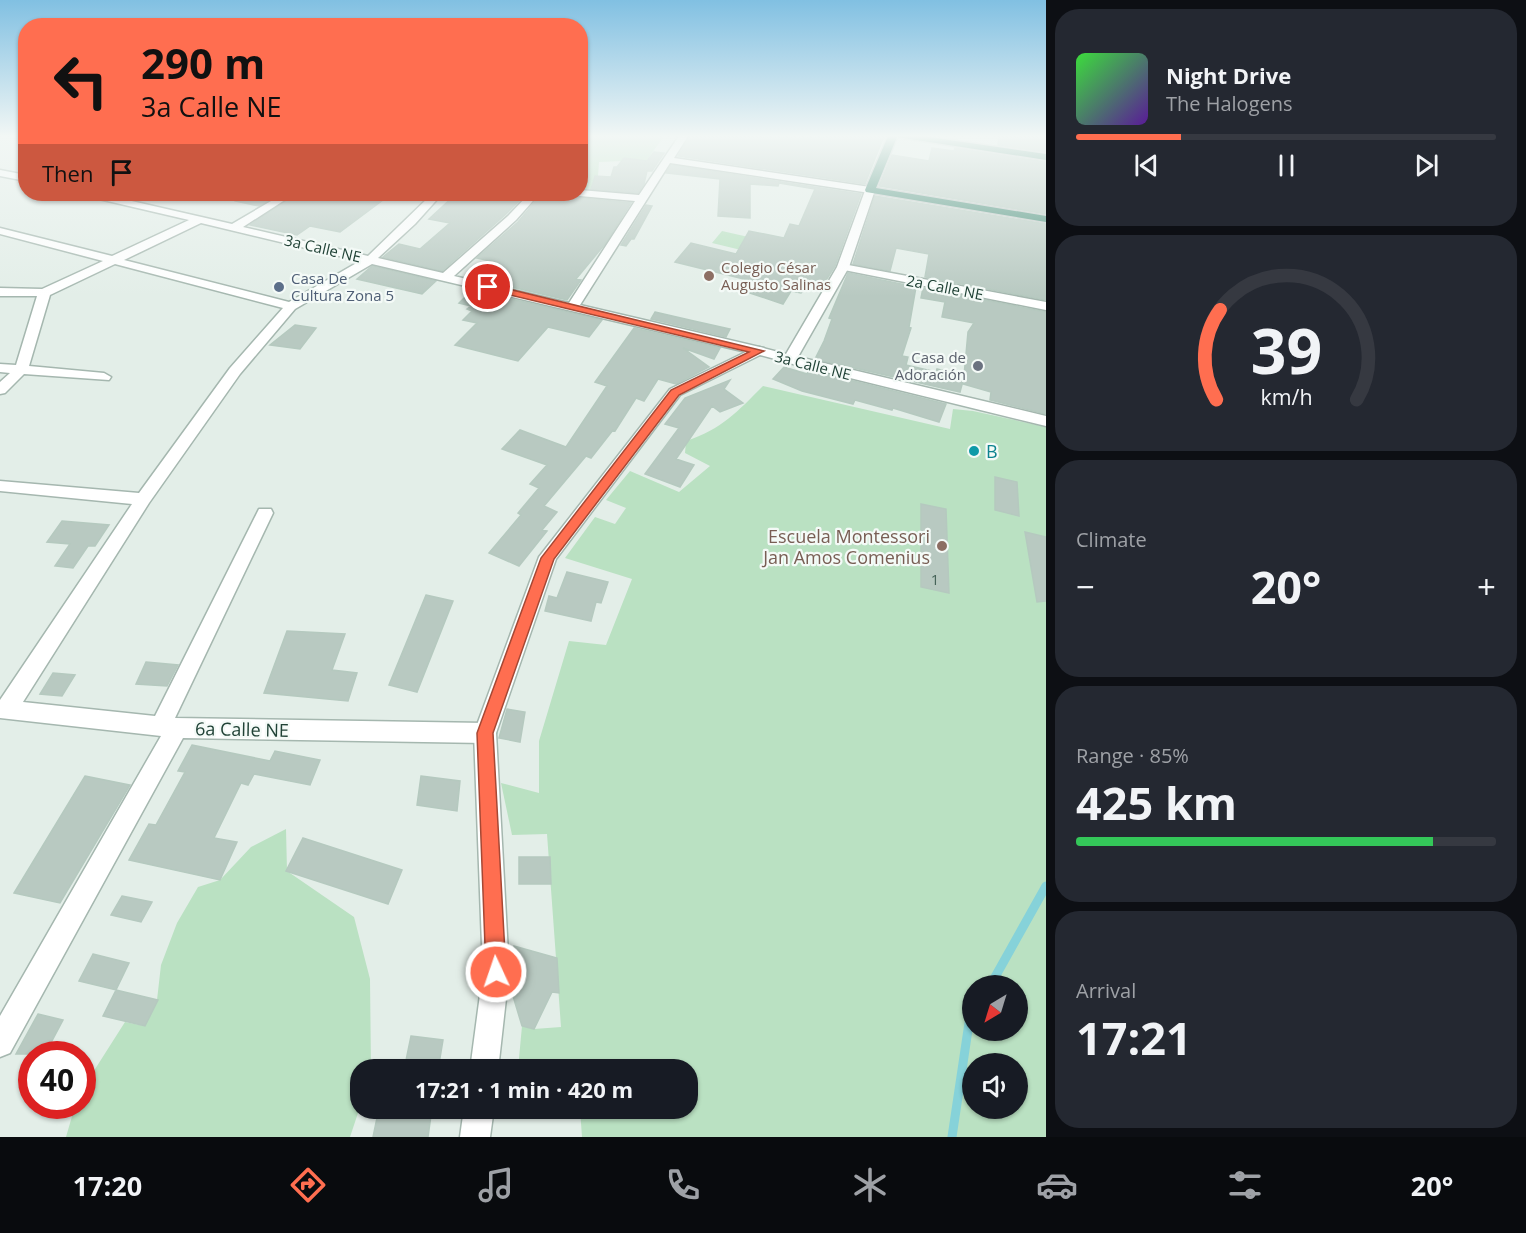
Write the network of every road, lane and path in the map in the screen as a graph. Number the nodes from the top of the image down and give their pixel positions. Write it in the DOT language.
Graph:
graph roads {
  1 [pos="648,189"];
  2 [pos="864,189"];
  3 [pos="870,190"];
  4 [pos="588,194"];
  5 [pos="642,198"];
  6 [pos="121,201"];
  7 [pos="278,201"];
  8 [pos="430,201"];
  9 [pos="528,201"];
  10 [pos="201,219"];
  11 [pos="1046,219"];
  12 [pos="235,227"];
  13 [pos="0,231"];
  14 [pos="371,259"];
  15 [pos="112,261"];
  16 [pos="843,267"];
  17 [pos="446,277"];
  18 [pos="0,292"];
  19 [pos="44,293"];
  20 [pos="291,306"];
  21 [pos="1046,306"];
  22 [pos="573,307"];
  23 [pos="759,351"];
  24 [pos="790,359"];
  25 [pos="0,368"];
  26 [pos="21,370"];
  27 [pos="104,377"];
  28 [pos="0,390"];
  29 [pos="1046,421"];
  30 [pos="0,486"];
  31 [pos="143,499"];
  32 [pos="265,513"];
  33 [pos="4,709"];
  34 [pos="169,727"];
  35 [pos="485,733"];
  36 [pos="0,1043"];
  37 [pos="485,1059"];
  38 [pos="477,1119"];
  39 [pos="475,1137"];
  1 -- 5 [label="street"];
  2 -- 3 [label="street"];
  3 -- 11 [label="highway"];
  3 -- 16 [label="street"];
  4 -- 5 [label="street"];
  5 -- 22 [label="street"];
  6 -- 10 [label="street, 3a Calle NE"];
  7 -- 12 [label="street"];
  8 -- 14 [label="street"];
  9 -- 17 [label="street"];
  10 -- 12 [label="street, 3a Calle NE"];
  10 -- 15 [label="street"];
  12 -- 14 [label="street, 3a Calle NE"];
  13 -- 15 [label="street"];
  14 -- 17 [label="street, 3a Calle NE"];
  14 -- 20 [label="street"];
  15 -- 19 [label="street"];
  15 -- 20 [label="street"];
  16 -- 21 [label="street, 2a Calle NE"];
  16 -- 24 [label="street"];
  17 -- 22 [label="street, 3a Calle NE"];
  18 -- 19 [label="street"];
  19 -- 26 [label="street"];
  20 -- 31 [label="street"];
  22 -- 23 [label="street, 3a Calle NE"];
  23 -- 24 [label="street, 3a Calle NE"];
  23 -- 35 [label="street"];
  24 -- 29 [label="street, 3a Calle NE"];
  25 -- 26 [label="street"];
  26 -- 27 [label="street"];
  26 -- 28 [label="street"];
  30 -- 31 [label="street"];
  31 -- 33 [label="street"];
  32 -- 34 [label="street"];
  33 -- 34 [label="street, 6a Calle NE"];
  34 -- 35 [label="street, 6a Calle NE"];
  34 -- 36 [label="street"];
  35 -- 37 [label="street"];
  38 -- 39 [label="street"];
}
